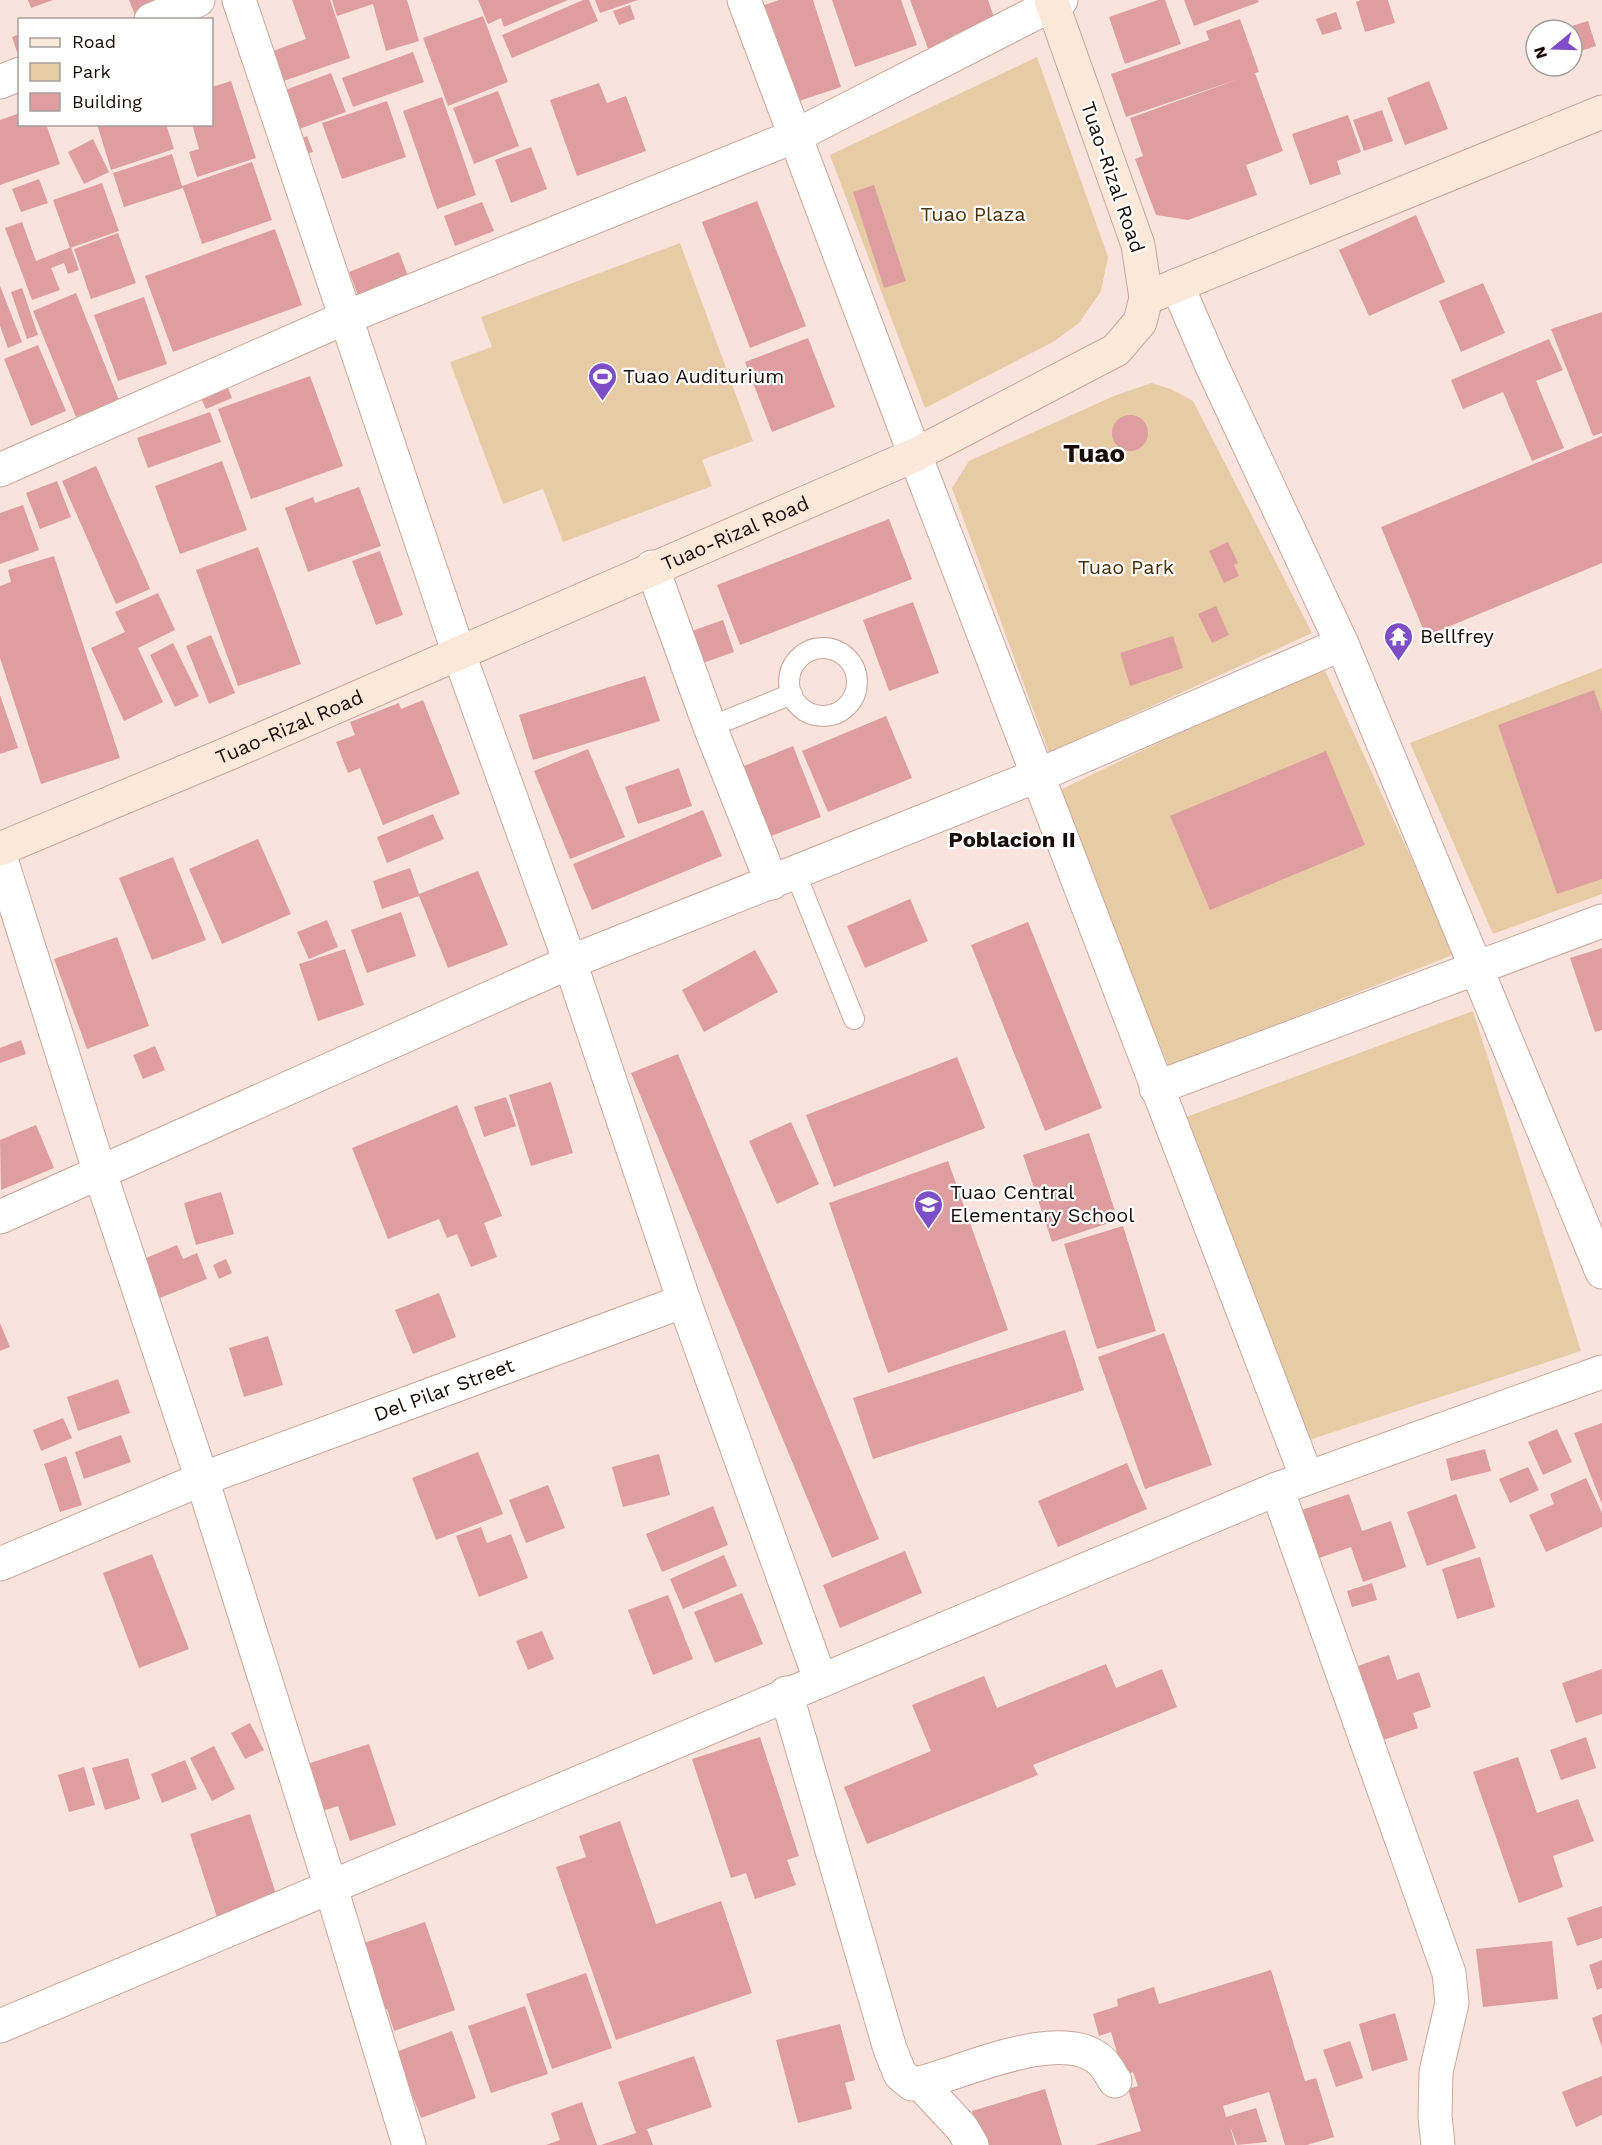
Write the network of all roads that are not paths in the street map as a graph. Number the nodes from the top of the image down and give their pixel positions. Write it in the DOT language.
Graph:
graph roads {
  1 [pos="198,0"];
  2 [pos="239,0"];
  3 [pos="744,0"];
  4 [pos="1055,1"];
  5 [pos="156,18"];
  6 [pos="18,75"];
  7 [pos="0,82"];
  8 [pos="1602,112"];
  9 [pos="795,136"];
  10 [pos="1177,285"];
  11 [pos="1146,297"];
  12 [pos="347,316"];
  13 [pos="915,455"];
  14 [pos="0,470"];
  15 [pos="652,567"];
  16 [pos="1342,644"];
  17 [pos="459,654"];
  18 [pos="792,694"];
  19 [pos="710,728"];
  20 [pos="1039,775"];
  21 [pos="0,849"];
  22 [pos="0,856"];
  23 [pos="783,877"];
  24 [pos="1602,921"];
  25 [pos="570,962"];
  26 [pos="1479,969"];
  27 [pos="854,1019"];
  28 [pos="1156,1088"];
  29 [pos="100,1173"];
  30 [pos="0,1217"];
  31 [pos="1602,1272"];
  32 [pos="684,1301"];
  33 [pos="1602,1372"];
  34 [pos="202,1479"];
  35 [pos="1292,1484"];
  36 [pos="0,1564"];
  37 [pos="820,1679"];
  38 [pos="786,1693"];
  39 [pos="332,1888"];
  40 [pos="0,2026"];
  41 [pos="1115,2081"];
  42 [pos="920,2083"];
  43 [pos="409,2145"];
  44 [pos="972,2145"];
  45 [pos="1438,2145"];
  1 -- 5 [label="street"];
  2 -- 12 [label="street"];
  3 -- 9 [label="street"];
  4 -- 9 [label="street"];
  4 -- 11 [label="main road, Tuao-Rizal Road"];
  6 -- 7 [label="street"];
  8 -- 10 [label="main road"];
  9 -- 12 [label="street"];
  9 -- 13 [label="street"];
  10 -- 11 [label="main road"];
  10 -- 16 [label="street"];
  11 -- 13 [label="main road, Tuao-Rizal Road"];
  12 -- 14 [label="street"];
  12 -- 17 [label="street"];
  13 -- 15 [label="main road, Tuao-Rizal Road"];
  13 -- 20 [label="street"];
  15 -- 17 [label="main road, Tuao-Rizal Road"];
  15 -- 19 [label="street"];
  16 -- 20 [label="street"];
  16 -- 26 [label="street"];
  17 -- 21 [label="main road, Tuao-Rizal Road"];
  17 -- 25 [label="street"];
  18 -- 19 [label="lane"];
  19 -- 23 [label="street"];
  20 -- 23 [label="street"];
  20 -- 28 [label="street"];
  22 -- 29 [label="street"];
  23 -- 25 [label="street"];
  23 -- 27 [label="lane"];
  24 -- 26 [label="street"];
  25 -- 29 [label="street"];
  25 -- 32 [label="street"];
  26 -- 28 [label="street"];
  26 -- 31 [label="street"];
  28 -- 35 [label="street"];
  29 -- 30 [label="street"];
  29 -- 34 [label="street"];
  32 -- 34 [label="street, Del Pilar Street"];
  32 -- 37 [label="street"];
  33 -- 35 [label="street"];
  34 -- 36 [label="street, Del Pilar Street"];
  34 -- 39 [label="street"];
  35 -- 37 [label="street"];
  35 -- 45 [label="street"];
  37 -- 38 [label="street"];
  38 -- 39 [label="street"];
  38 -- 42 [label="street"];
  39 -- 40 [label="street"];
  39 -- 43 [label="street"];
  41 -- 42 [label="street"];
  42 -- 44 [label="street"];
}
